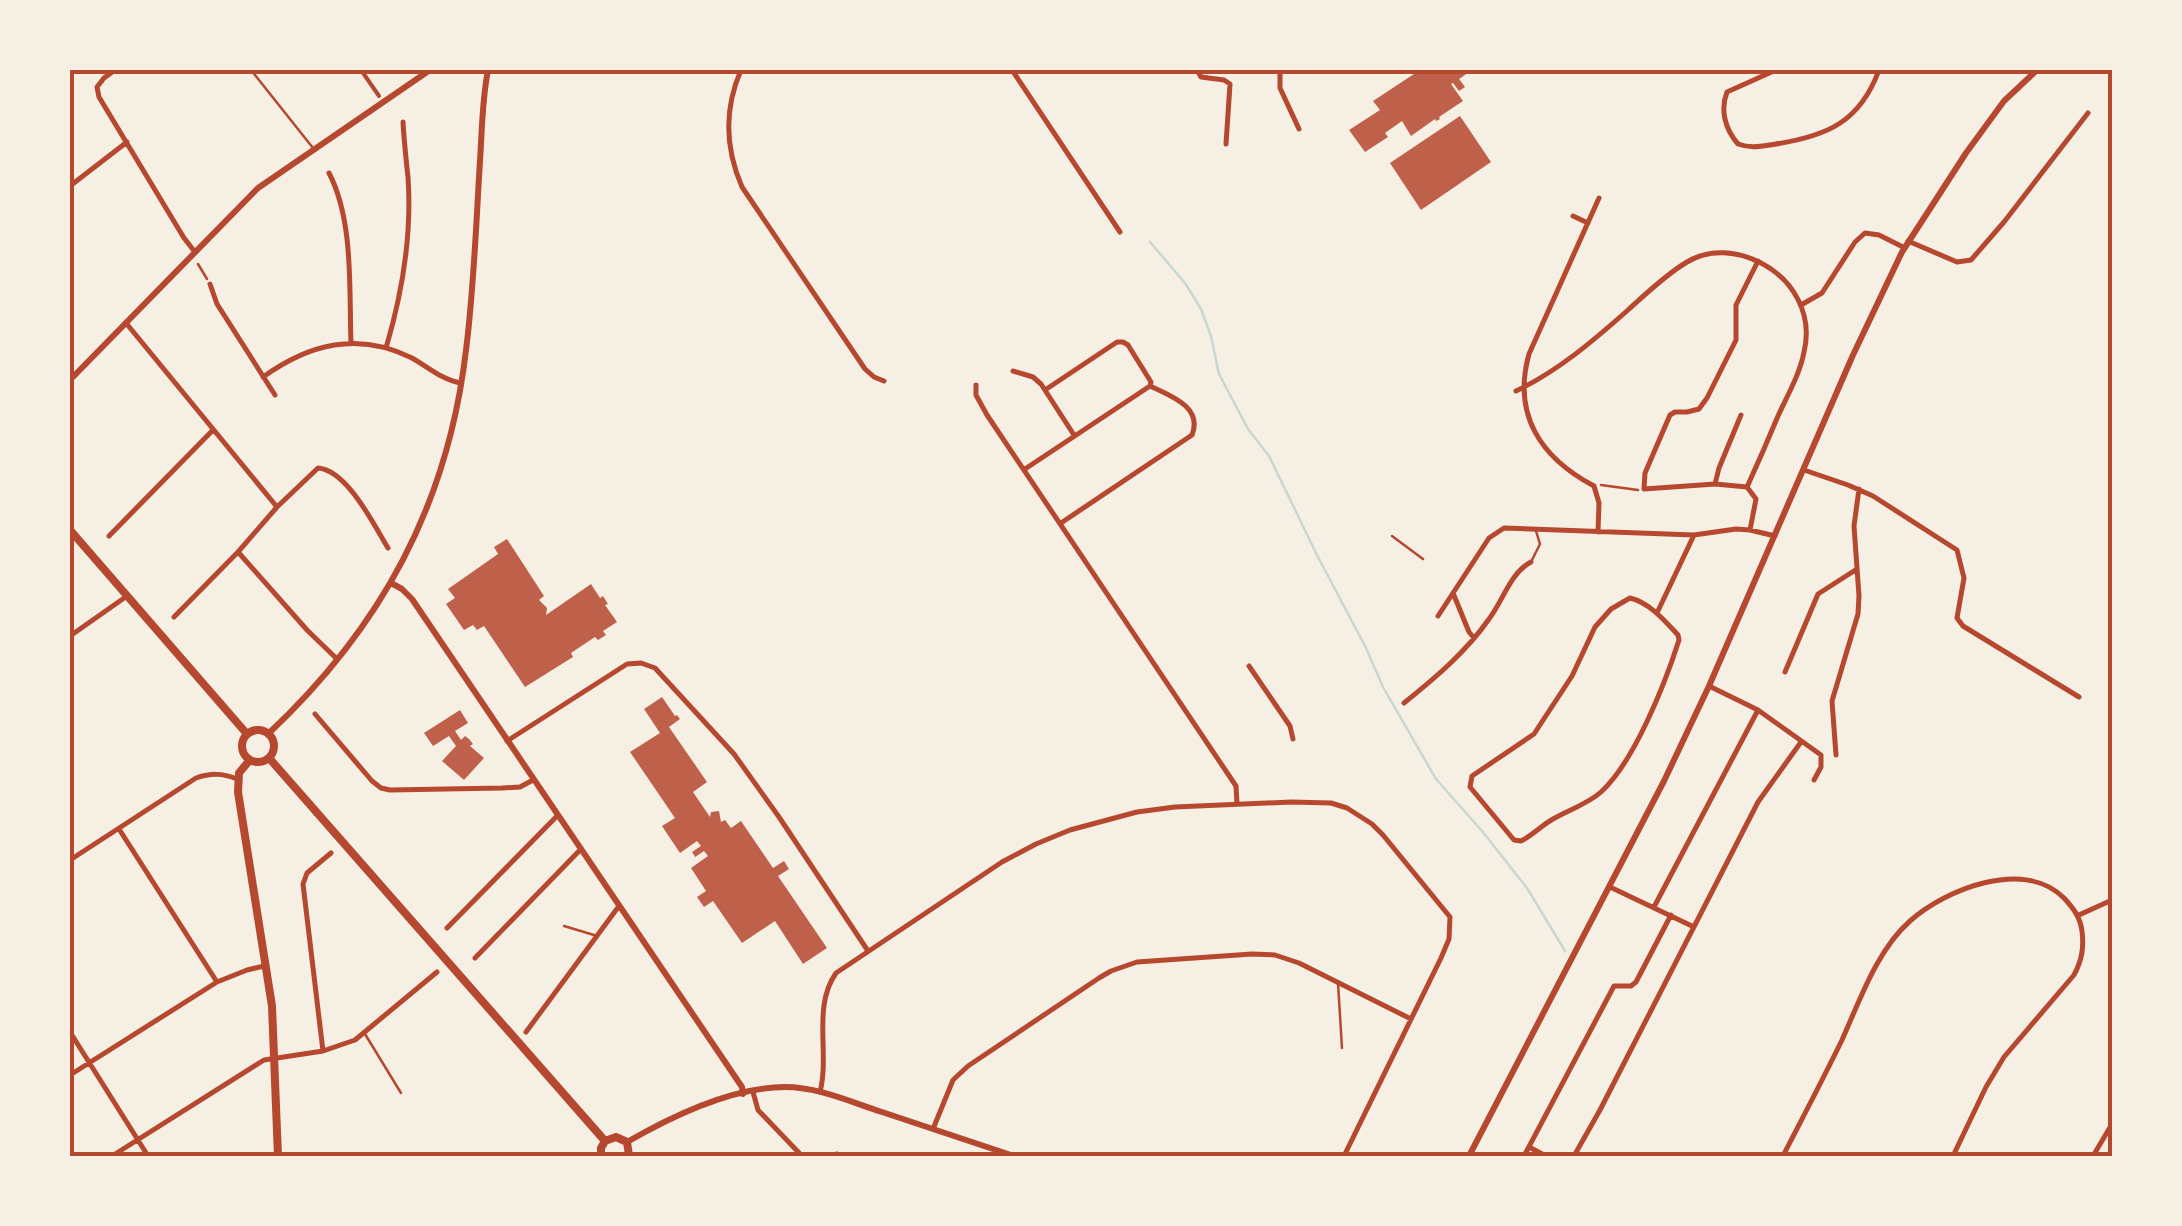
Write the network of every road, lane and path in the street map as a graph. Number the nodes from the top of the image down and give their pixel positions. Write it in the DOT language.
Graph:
graph roads {
  1 [pos="115,70"];
  2 [pos="250,70"];
  3 [pos="361,70"];
  4 [pos="430,70"];
  5 [pos="485,70"];
  6 [pos="741,70"];
  7 [pos="1012,70"];
  8 [pos="1196,70"];
  9 [pos="1280,70"];
  10 [pos="1776,70"];
  11 [pos="1879,70"];
  12 [pos="2036,70"];
  13 [pos="379,96"];
  14 [pos="2088,113"];
  15 [pos="403,122"];
  16 [pos="1299,130"];
  17 [pos="127,142"];
  18 [pos="1226,144"];
  19 [pos="314,149"];
  20 [pos="330,172"];
  21 [pos="70,186"];
  22 [pos="1600,198"];
  23 [pos="1573,216"];
  24 [pos="1588,223"];
  25 [pos="1120,232"];
  26 [pos="1906,245"];
  27 [pos="195,257"];
  28 [pos="1758,262"];
  29 [pos="210,284"];
  30 [pos="1801,305"];
  31 [pos="126,322"];
  32 [pos="351,344"];
  33 [pos="386,348"];
  34 [pos="1012,372"];
  35 [pos="263,377"];
  36 [pos="70,380"];
  37 [pos="884,381"];
  38 [pos="461,383"];
  39 [pos="976,384"];
  40 [pos="1150,386"];
  41 [pos="1524,387"];
  42 [pos="1046,390"];
  43 [pos="1516,391"];
  44 [pos="276,396"];
  45 [pos="1741,415"];
  46 [pos="214,430"];
  47 [pos="1074,435"];
  48 [pos="1025,470"];
  49 [pos="1804,470"];
  50 [pos="1715,484"];
  51 [pos="1594,486"];
  52 [pos="1747,487"];
  53 [pos="1644,488"];
  54 [pos="1859,489"];
  55 [pos="1632,490"];
  56 [pos="1632,497"];
  57 [pos="277,507"];
  58 [pos="1060,524"];
  59 [pos="70,530"];
  60 [pos="1536,530"];
  61 [pos="1750,530"];
  62 [pos="1598,532"];
  63 [pos="1694,534"];
  64 [pos="109,536"];
  65 [pos="1392,536"];
  66 [pos="1776,536"];
  67 [pos="388,548"];
  68 [pos="238,552"];
  69 [pos="1423,559"];
  70 [pos="1531,562"];
  71 [pos="1857,570"];
  72 [pos="391,583"];
  73 [pos="1453,593"];
  74 [pos="128,596"];
  75 [pos="1657,613"];
  76 [pos="1438,616"];
  77 [pos="174,617"];
  78 [pos="70,636"];
  79 [pos="1474,638"];
  80 [pos="337,658"];
  81 [pos="1249,666"];
  82 [pos="1784,672"];
  83 [pos="1709,686"];
  84 [pos="2078,696"];
  85 [pos="1404,703"];
  86 [pos="1758,710"];
  87 [pos="316,714"];
  88 [pos="247,734"];
  89 [pos="268,734"];
  90 [pos="1293,739"];
  91 [pos="507,741"];
  92 [pos="1801,742"];
  93 [pos="1836,755"];
  94 [pos="269,758"];
  95 [pos="249,760"];
  96 [pos="237,779"];
  97 [pos="534,780"];
  98 [pos="1814,780"];
  99 [pos="1237,804"];
  100 [pos="558,815"];
  101 [pos="119,828"];
  102 [pos="581,848"];
  103 [pos="331,852"];
  104 [pos="70,860"];
  105 [pos="1610,887"];
  106 [pos="2112,900"];
  107 [pos="619,906"];
  108 [pos="1654,906"];
  109 [pos="1671,915"];
  110 [pos="2079,916"];
  111 [pos="564,926"];
  112 [pos="1694,927"];
  113 [pos="448,928"];
  114 [pos="596,935"];
  115 [pos="868,951"];
  116 [pos="475,958"];
  117 [pos="267,965"];
  118 [pos="438,972"];
  119 [pos="217,982"];
  120 [pos="1338,982"];
  121 [pos="1411,1019"];
  122 [pos="70,1032"];
  123 [pos="526,1032"];
  124 [pos="364,1033"];
  125 [pos="1342,1048"];
  126 [pos="322,1051"];
  127 [pos="276,1058"];
  128 [pos="89,1064"];
  129 [pos="70,1076"];
  130 [pos="753,1092"];
  131 [pos="820,1092"];
  132 [pos="401,1094"];
  133 [pos="743,1094"];
  134 [pos="2112,1124"];
  135 [pos="933,1129"];
  136 [pos="138,1139"];
  137 [pos="604,1141"];
  138 [pos="626,1142"];
  139 [pos="1529,1146"];
  140 [pos="112,1156"];
  141 [pos="148,1156"];
  142 [pos="278,1156"];
  143 [pos="601,1156"];
  144 [pos="629,1156"];
  145 [pos="802,1156"];
  146 [pos="833,1156"];
  147 [pos="848,1156"];
  148 [pos="1014,1156"];
  149 [pos="1344,1156"];
  150 [pos="1469,1156"];
  151 [pos="1524,1156"];
  152 [pos="1546,1156"];
  153 [pos="1574,1156"];
  154 [pos="1783,1156"];
  155 [pos="1953,1156"];
  156 [pos="2092,1156"];
  1 -- 17 [label="street"];
  2 -- 19 [label="lane"];
  3 -- 13 [label="street"];
  4 -- 19 [label="main road"];
  5 -- 38 [label="main road"];
  6 -- 37 [label="street"];
  7 -- 25 [label="street"];
  8 -- 18 [label="street"];
  9 -- 16 [label="street"];
  10 -- 11 [label="street"];
  12 -- 26 [label="main road"];
  14 -- 26 [label="street"];
  15 -- 33 [label="street"];
  17 -- 21 [label="street"];
  17 -- 27 [label="street"];
  19 -- 27 [label="main road"];
  20 -- 32 [label="street"];
  22 -- 24 [label="street"];
  23 -- 24 [label="street"];
  24 -- 41 [label="street"];
  26 -- 30 [label="street"];
  26 -- 49 [label="main road"];
  27 -- 29 [label="path"];
  27 -- 31 [label="main road"];
  28 -- 30 [label="street"];
  28 -- 41 [label="street"];
  28 -- 53 [label="street"];
  29 -- 35 [label="street"];
  30 -- 52 [label="street"];
  31 -- 36 [label="main road"];
  31 -- 46 [label="street"];
  32 -- 33 [label="street"];
  32 -- 35 [label="street"];
  33 -- 38 [label="street"];
  34 -- 42 [label="street"];
  35 -- 44 [label="street"];
  38 -- 72 [label="main road"];
  39 -- 48 [label="street"];
  40 -- 42 [label="street"];
  40 -- 47 [label="street"];
  40 -- 58 [label="street"];
  41 -- 43 [label="street"];
  41 -- 51 [label="street"];
  42 -- 47 [label="street"];
  45 -- 50 [label="street"];
  46 -- 57 [label="street"];
  46 -- 64 [label="street"];
  47 -- 48 [label="street"];
  48 -- 58 [label="street"];
  49 -- 54 [label="street"];
  49 -- 66 [label="main road"];
  50 -- 52 [label="street"];
  50 -- 53 [label="street"];
  51 -- 55 [label="path"];
  51 -- 62 [label="street"];
  52 -- 61 [label="street"];
  53 -- 55 [label="path"];
  54 -- 71 [label="street"];
  54 -- 84 [label="street"];
  55 -- 56 [label="path"];
  57 -- 67 [label="street"];
  57 -- 68 [label="street"];
  58 -- 99 [label="street"];
  59 -- 74 [label="main road"];
  60 -- 62 [label="street"];
  60 -- 70 [label="lane"];
  60 -- 73 [label="street"];
  61 -- 63 [label="street"];
  61 -- 66 [label="street"];
  62 -- 63 [label="street"];
  63 -- 75 [label="street"];
  65 -- 69 [label="path"];
  66 -- 83 [label="main road"];
  68 -- 77 [label="street"];
  68 -- 80 [label="street"];
  70 -- 79 [label="street"];
  71 -- 82 [label="street"];
  71 -- 93 [label="street"];
  72 -- 80 [label="main road"];
  72 -- 91 [label="main road"];
  73 -- 76 [label="street"];
  73 -- 79 [label="street"];
  74 -- 78 [label="street"];
  74 -- 88 [label="main road"];
  75 -- 75 [label="street"];
  79 -- 85 [label="street"];
  80 -- 89 [label="main road"];
  81 -- 90 [label="street"];
  83 -- 86 [label="street"];
  83 -- 105 [label="main road"];
  86 -- 92 [label="street"];
  86 -- 108 [label="street"];
  87 -- 97 [label="street"];
  88 -- 89 [label="main road"];
  88 -- 95 [label="main road"];
  89 -- 94 [label="main road"];
  91 -- 97 [label="main road"];
  91 -- 115 [label="street"];
  92 -- 98 [label="street"];
  92 -- 112 [label="street"];
  94 -- 95 [label="main road"];
  94 -- 137 [label="main road"];
  95 -- 96 [label="main road"];
  96 -- 101 [label="street"];
  96 -- 117 [label="main road"];
  97 -- 100 [label="main road"];
  99 -- 115 [label="street"];
  99 -- 121 [label="street"];
  100 -- 102 [label="main road"];
  100 -- 113 [label="street"];
  101 -- 104 [label="street"];
  101 -- 119 [label="street"];
  102 -- 107 [label="main road"];
  102 -- 116 [label="street"];
  103 -- 126 [label="street"];
  105 -- 108 [label="street"];
  105 -- 150 [label="main road"];
  106 -- 110 [label="street"];
  107 -- 114 [label="street"];
  107 -- 133 [label="main road"];
  108 -- 109 [label="street"];
  109 -- 112 [label="street"];
  109 -- 139 [label="street"];
  110 -- 154 [label="street"];
  110 -- 155 [label="street"];
  111 -- 114 [label="lane"];
  112 -- 153 [label="street"];
  114 -- 123 [label="street"];
  115 -- 131 [label="street"];
  117 -- 119 [label="street"];
  117 -- 127 [label="main road"];
  118 -- 124 [label="street"];
  119 -- 128 [label="street"];
  120 -- 121 [label="street"];
  120 -- 125 [label="lane"];
  120 -- 135 [label="street"];
  121 -- 149 [label="street"];
  122 -- 128 [label="street"];
  124 -- 126 [label="street"];
  124 -- 132 [label="lane"];
  126 -- 127 [label="street"];
  127 -- 136 [label="street"];
  127 -- 142 [label="main road"];
  128 -- 129 [label="street"];
  128 -- 136 [label="street"];
  130 -- 131 [label="main road"];
  130 -- 133 [label="main road"];
  130 -- 145 [label="street"];
  131 -- 135 [label="main road"];
  133 -- 138 [label="main road"];
  134 -- 156 [label="street"];
  135 -- 148 [label="main road"];
  136 -- 140 [label="street"];
  136 -- 141 [label="street"];
  137 -- 138 [label="main road"];
  137 -- 143 [label="main road"];
  138 -- 144 [label="main road"];
  139 -- 151 [label="street"];
  139 -- 152 [label="street"];
  146 -- 147 [label="street"];
}
